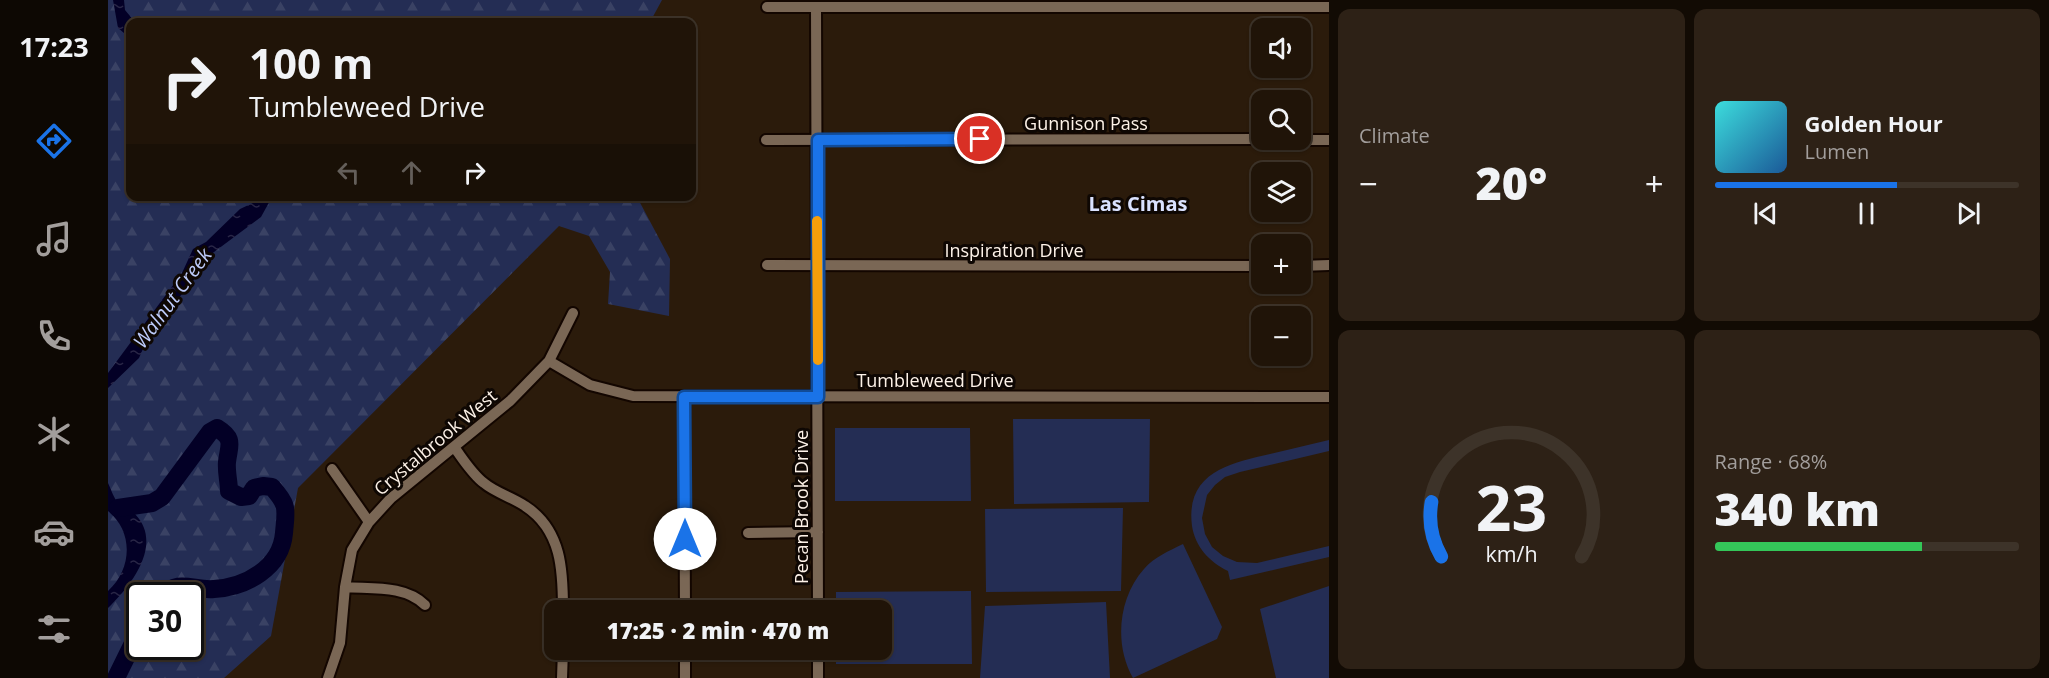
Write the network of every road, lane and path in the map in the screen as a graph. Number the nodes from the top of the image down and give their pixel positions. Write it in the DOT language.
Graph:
graph roads {
  1 [pos="967,4"];
  2 [pos="1103,4"];
  3 [pos="767,7"];
  4 [pos="1329,7"];
  5 [pos="816,8"];
  6 [pos="766,140"];
  7 [pos="818,140"];
  8 [pos="1251,140"];
  9 [pos="1311,140"];
  10 [pos="1329,140"];
  11 [pos="767,265"];
  12 [pos="817,265"];
  13 [pos="1251,266"];
  14 [pos="1311,266"];
  15 [pos="1329,266"];
  16 [pos="573,313"];
  17 [pos="549,361"];
  18 [pos="684,397"];
  19 [pos="818,397"];
  20 [pos="1329,397"];
  21 [pos="454,447"];
  22 [pos="332,469"];
  23 [pos="369,522"];
  24 [pos="818,532"];
  25 [pos="748,533"];
  26 [pos="345,587"];
  27 [pos="563,600"];
  28 [pos="685,600"];
  29 [pos="818,600"];
  30 [pos="426,605"];
  31 [pos="563,660"];
  32 [pos="685,660"];
  33 [pos="818,660"];
  34 [pos="328,678"];
  35 [pos="562,678"];
  36 [pos="685,678"];
  37 [pos="818,678"];
  1 -- 2 [label="street"];
  1 -- 5 [label="street"];
  2 -- 4 [label="street"];
  3 -- 5 [label="street"];
  5 -- 7 [label="street, Pecan Brook Drive"];
  6 -- 7 [label="street, Gunnison Pass"];
  7 -- 8 [label="street, Gunnison Pass"];
  7 -- 12 [label="street, Pecan Brook Drive"];
  9 -- 10 [label="street"];
  11 -- 12 [label="street, Inspiration Drive"];
  12 -- 13 [label="street, Inspiration Drive"];
  12 -- 19 [label="street, Pecan Brook Drive"];
  14 -- 15 [label="street"];
  16 -- 17 [label="street, Crystalbrook West"];
  17 -- 18 [label="street, Tumbleweed Drive"];
  17 -- 21 [label="street, Crystalbrook West"];
  18 -- 19 [label="street, Tumbleweed Drive"];
  18 -- 28 [label="street"];
  19 -- 20 [label="street, Tumbleweed Drive"];
  19 -- 24 [label="street, Pecan Brook Drive"];
  21 -- 23 [label="street, Crystalbrook West"];
  21 -- 27 [label="street"];
  22 -- 23 [label="street"];
  23 -- 26 [label="street, Crystalbrook West"];
  24 -- 25 [label="street"];
  24 -- 29 [label="street, Pecan Brook Drive"];
  26 -- 30 [label="street"];
  26 -- 34 [label="street, Crystalbrook West"];
  31 -- 35 [label="street"];
  32 -- 36 [label="street"];
  33 -- 37 [label="street"];
}
